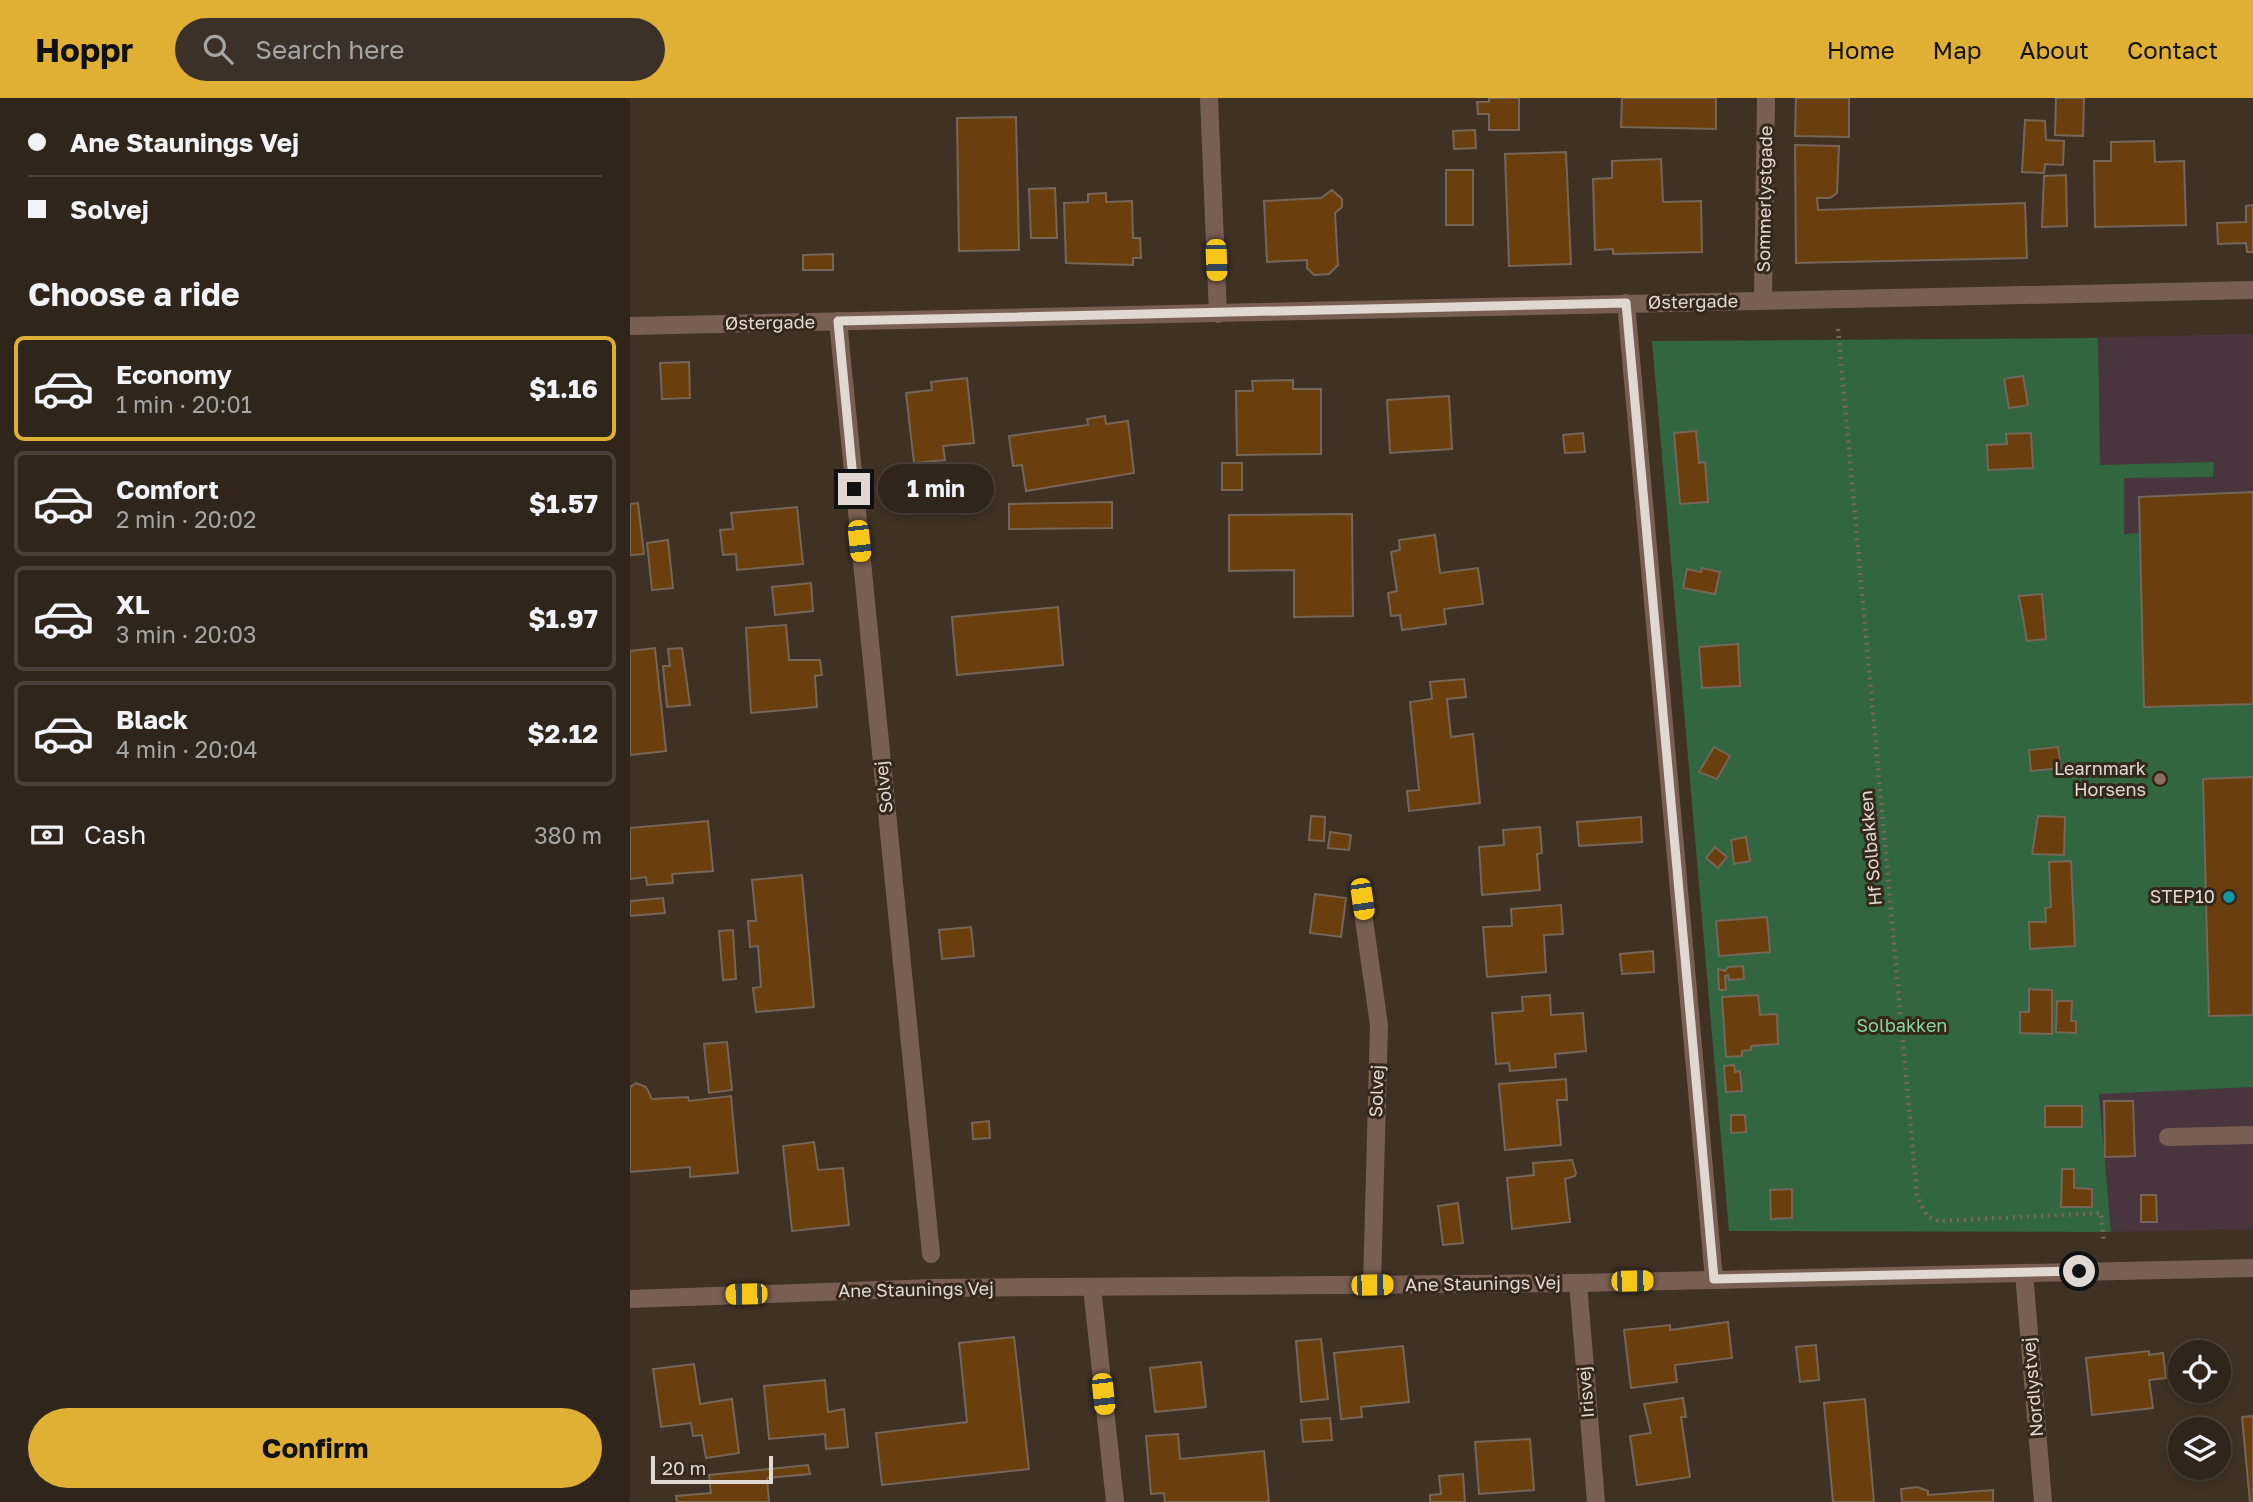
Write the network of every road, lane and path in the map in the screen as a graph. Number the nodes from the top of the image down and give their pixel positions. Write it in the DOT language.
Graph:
graph roads {
  1 [pos="1209,98"];
  2 [pos="1766,98"];
  3 [pos="2253,290"];
  4 [pos="1763,300"];
  5 [pos="1838,300"];
  6 [pos="1626,303"];
  7 [pos="1218,314"];
  8 [pos="838,321"];
  9 [pos="630,326"];
  10 [pos="1362,899"];
  11 [pos="2253,1135"];
  12 [pos="2168,1137"];
  13 [pos="2101,1213"];
  14 [pos="930,1254"];
  15 [pos="2253,1268"];
  16 [pos="2024,1273"];
  17 [pos="1714,1279"];
  18 [pos="1578,1283"];
  19 [pos="1372,1285"];
  20 [pos="1092,1287"];
  21 [pos="630,1299"];
  22 [pos="1115,1502"];
  23 [pos="1596,1502"];
  24 [pos="2043,1502"];
  1 -- 7 [label="street"];
  2 -- 4 [label="street, Sommerlystgade"];
  3 -- 5 [label="street, Østergade"];
  4 -- 5 [label="street, Østergade"];
  4 -- 6 [label="street, Østergade"];
  5 -- 13 [label="path, Hf Solbakken"];
  6 -- 7 [label="street, Østergade"];
  6 -- 17 [label="street"];
  7 -- 8 [label="street, Østergade"];
  8 -- 9 [label="street, Østergade"];
  8 -- 14 [label="street, Solvej"];
  10 -- 19 [label="street, Solvej"];
  11 -- 12 [label="street"];
  15 -- 16 [label="street, Ane Staunings Vej"];
  16 -- 17 [label="street, Ane Staunings Vej"];
  16 -- 24 [label="street, Nordlystvej"];
  17 -- 18 [label="street, Ane Staunings Vej"];
  18 -- 19 [label="street, Ane Staunings Vej"];
  18 -- 23 [label="street, Irisvej"];
  19 -- 20 [label="street, Ane Staunings Vej"];
  20 -- 21 [label="street, Ane Staunings Vej"];
  20 -- 22 [label="street"];
}
